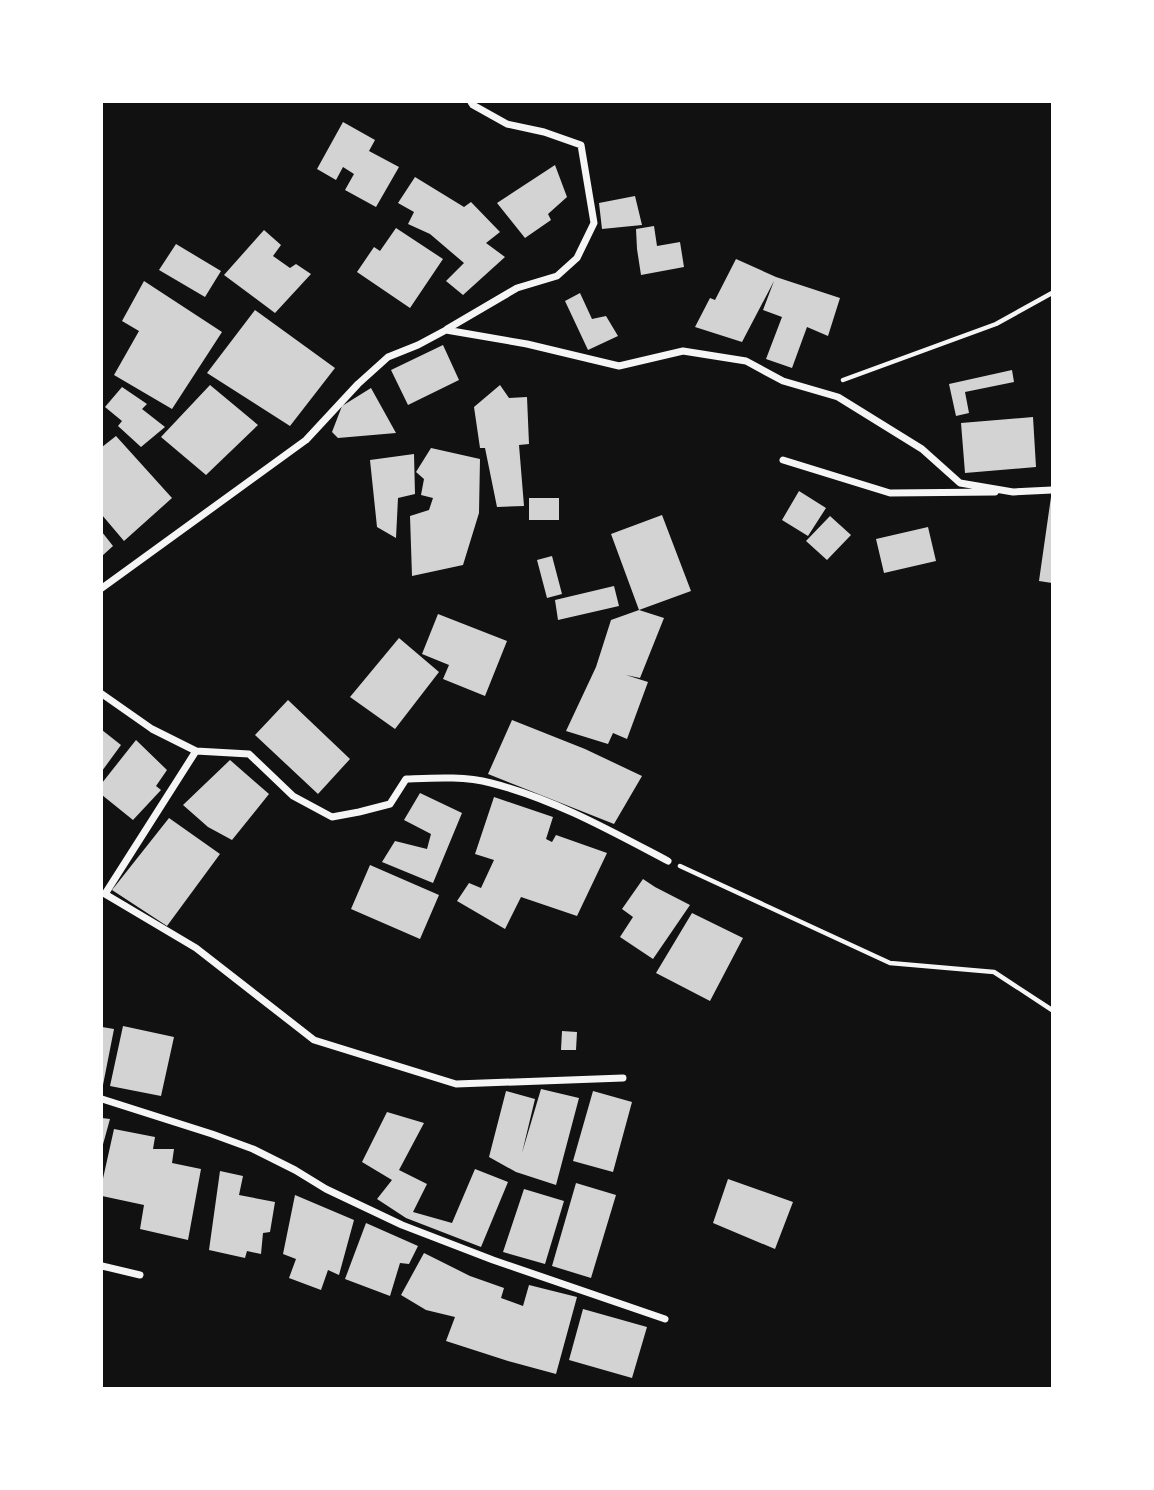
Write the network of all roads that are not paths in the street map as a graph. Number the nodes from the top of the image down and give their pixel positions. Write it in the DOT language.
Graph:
graph roads {
  1 [pos="471,102"];
  2 [pos="446,330"];
  3 [pos="783,460"];
  4 [pos="1052,490"];
  5 [pos="1013,492"];
  6 [pos="102,587"];
  7 [pos="102,694"];
  8 [pos="196,751"];
  9 [pos="668,861"];
  10 [pos="622,1078"];
  11 [pos="102,1099"];
  12 [pos="102,1266"];
  13 [pos="140,1275"];
  14 [pos="665,1319"];
  1 -- 2 [label="street"];
  2 -- 5 [label="street"];
  2 -- 6 [label="street"];
  3 -- 5 [label="street"];
  4 -- 5 [label="street"];
  7 -- 8 [label="street"];
  8 -- 9 [label="street"];
  8 -- 10 [label="street"];
  11 -- 14 [label="street"];
  12 -- 13 [label="street"];
}
